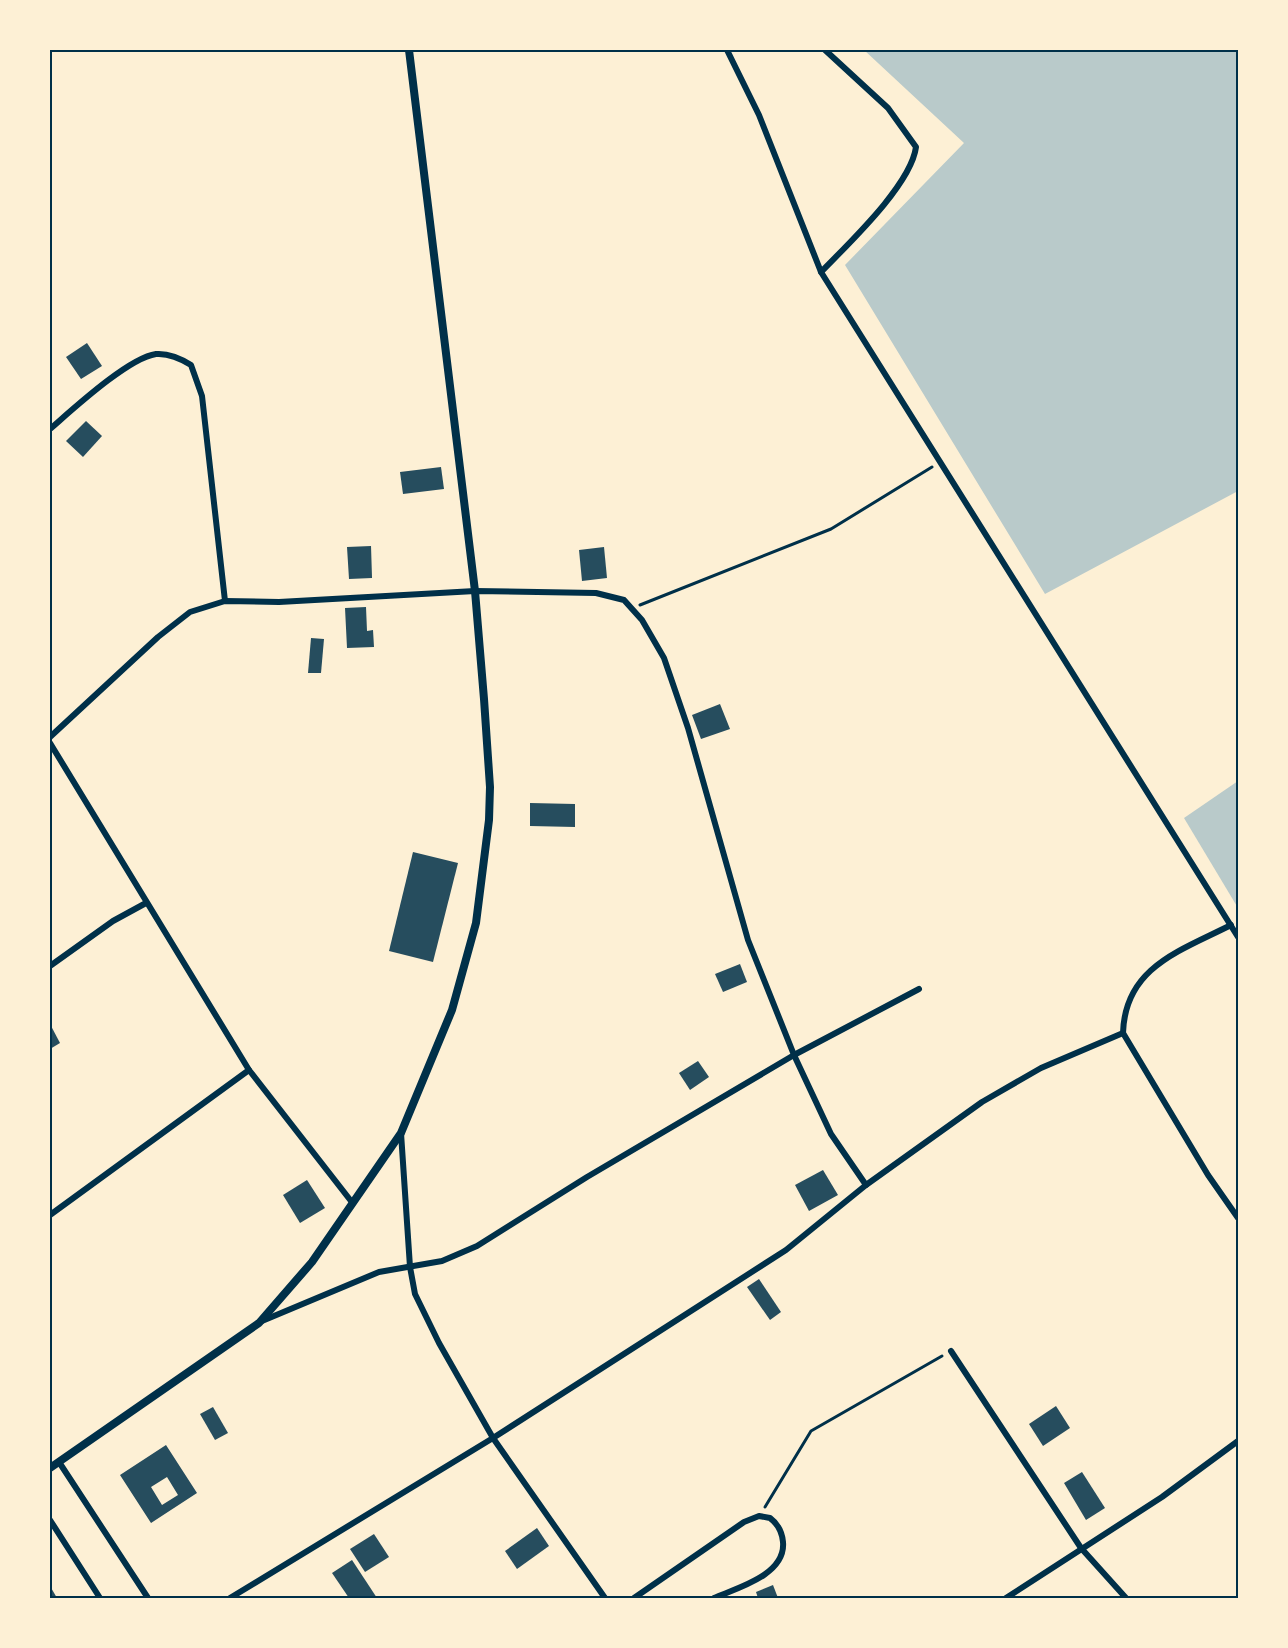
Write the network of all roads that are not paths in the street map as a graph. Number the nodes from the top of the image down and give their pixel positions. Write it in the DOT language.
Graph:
graph roads {
  1 [pos="409,50"];
  2 [pos="727,50"];
  3 [pos="825,50"];
  4 [pos="821,272"];
  5 [pos="50,429"];
  6 [pos="475,591"];
  7 [pos="225,601"];
  8 [pos="50,737"];
  9 [pos="50,743"];
  10 [pos="146,903"];
  11 [pos="1231,925"];
  12 [pos="1239,937"];
  13 [pos="50,966"];
  14 [pos="919,989"];
  15 [pos="1124,1033"];
  16 [pos="794,1055"];
  17 [pos="249,1070"];
  18 [pos="401,1133"];
  19 [pos="866,1185"];
  20 [pos="351,1201"];
  21 [pos="50,1215"];
  22 [pos="1239,1218"];
  23 [pos="410,1267"];
  24 [pos="259,1323"];
  25 [pos="951,1351"];
  26 [pos="493,1438"];
  27 [pos="1239,1440"];
  28 [pos="59,1462"];
  29 [pos="50,1468"];
  30 [pos="50,1520"];
  31 [pos="1081,1548"];
  32 [pos="100,1599"];
  33 [pos="148,1599"];
  34 [pos="230,1599"];
  35 [pos="605,1599"];
  36 [pos="634,1599"];
  37 [pos="714,1599"];
  38 [pos="1006,1599"];
  39 [pos="1126,1599"];
  1 -- 6 [label="street"];
  2 -- 4 [label="street"];
  3 -- 4 [label="street"];
  4 -- 11 [label="street"];
  5 -- 7 [label="street"];
  6 -- 7 [label="street"];
  6 -- 16 [label="street"];
  6 -- 18 [label="street"];
  7 -- 8 [label="street"];
  9 -- 10 [label="street"];
  10 -- 13 [label="street"];
  10 -- 17 [label="street"];
  11 -- 12 [label="street"];
  11 -- 15 [label="street"];
  14 -- 16 [label="street"];
  15 -- 19 [label="street"];
  15 -- 22 [label="street"];
  16 -- 19 [label="street"];
  16 -- 23 [label="street"];
  17 -- 20 [label="street"];
  17 -- 21 [label="street"];
  18 -- 20 [label="street"];
  18 -- 23 [label="street"];
  19 -- 26 [label="street"];
  20 -- 24 [label="street"];
  23 -- 24 [label="street"];
  23 -- 26 [label="street"];
  24 -- 28 [label="street"];
  25 -- 31 [label="street"];
  26 -- 34 [label="street"];
  26 -- 35 [label="street"];
  27 -- 31 [label="street"];
  28 -- 29 [label="street"];
  28 -- 33 [label="street"];
  30 -- 32 [label="street"];
  31 -- 38 [label="street"];
  31 -- 39 [label="street"];
  36 -- 37 [label="street"];
}
